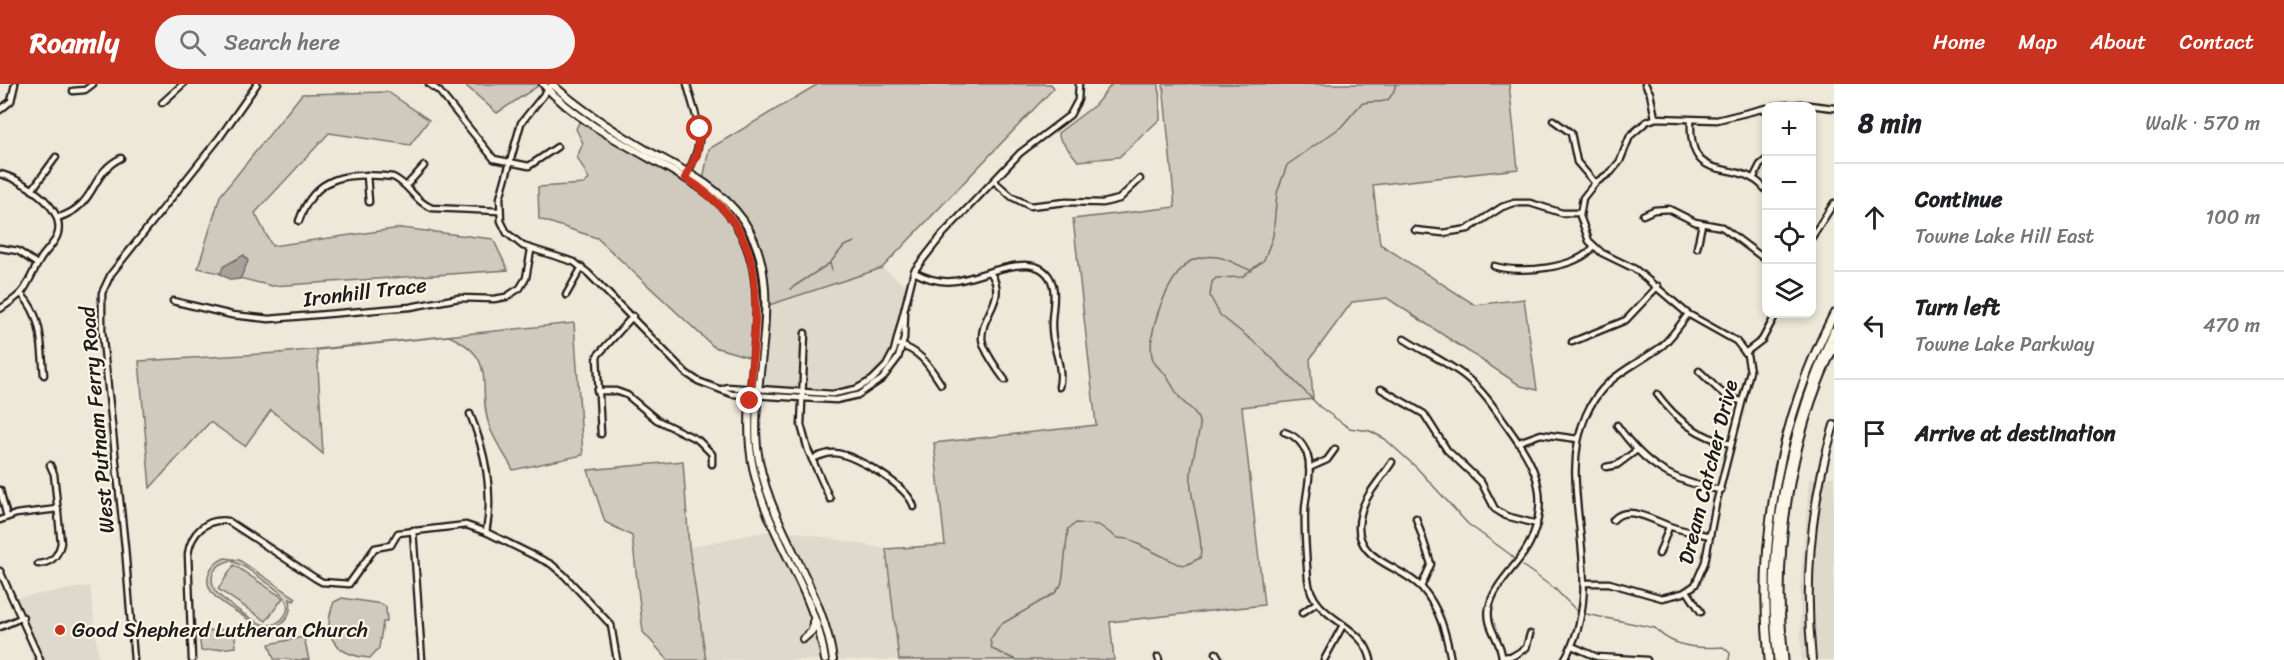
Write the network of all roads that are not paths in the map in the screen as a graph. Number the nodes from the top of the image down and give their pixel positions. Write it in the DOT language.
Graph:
graph roads {
  1 [pos="15,84"];
  2 [pos="93,84"];
  3 [pos="183,84"];
  4 [pos="257,84"];
  5 [pos="429,84"];
  6 [pos="687,84"];
  7 [pos="1079,84"];
  8 [pos="1645,84"];
  9 [pos="549,85"];
  10 [pos="73,92"];
  11 [pos="162,103"];
  12 [pos="1816,106"];
  13 [pos="1834,108"];
  14 [pos="1762,109"];
  15 [pos="0,110"];
  16 [pos="1655,118"];
  17 [pos="1553,120"];
  18 [pos="1691,120"];
  19 [pos="557,147"];
  20 [pos="56,157"];
  21 [pos="121,158"];
  22 [pos="511,164"];
  23 [pos="1762,164"];
  24 [pos="424,166"];
  25 [pos="0,174"];
  26 [pos="367,175"];
  27 [pos="687,175"];
  28 [pos="1140,179"];
  29 [pos="1753,179"];
  30 [pos="994,182"];
  31 [pos="1595,183"];
  32 [pos="406,186"];
  33 [pos="1762,186"];
  34 [pos="32,190"];
  35 [pos="369,202"];
  36 [pos="1834,203"];
  37 [pos="500,211"];
  38 [pos="1580,213"];
  39 [pos="1643,216"];
  40 [pos="57,218"];
  41 [pos="299,221"];
  42 [pos="1702,224"];
  43 [pos="1816,228"];
  44 [pos="1415,230"];
  45 [pos="1594,246"];
  46 [pos="1697,248"];
  47 [pos="0,249"];
  48 [pos="531,250"];
  49 [pos="1762,256"];
  50 [pos="37,264"];
  51 [pos="1494,266"];
  52 [pos="582,267"];
  53 [pos="914,272"];
  54 [pos="990,272"];
  55 [pos="1658,286"];
  56 [pos="22,295"];
  57 [pos="566,295"];
  58 [pos="172,302"];
  59 [pos="0,309"];
  60 [pos="1688,314"];
  61 [pos="1834,314"];
  62 [pos="633,316"];
  63 [pos="1774,318"];
  64 [pos="1834,332"];
  65 [pos="805,333"];
  66 [pos="1404,339"];
  67 [pos="1572,342"];
  68 [pos="899,345"];
  69 [pos="1834,346"];
  70 [pos="1745,353"];
  71 [pos="1699,371"];
  72 [pos="44,375"];
  73 [pos="1005,380"];
  74 [pos="941,384"];
  75 [pos="1059,387"];
  76 [pos="1381,389"];
  77 [pos="597,391"];
  78 [pos="751,392"];
  79 [pos="760,392"];
  80 [pos="1657,394"];
  81 [pos="802,395"];
  82 [pos="1742,401"];
  83 [pos="471,414"];
  84 [pos="1617,425"];
  85 [pos="1834,425"];
  86 [pos="1284,432"];
  87 [pos="601,434"];
  88 [pos="1578,439"];
  89 [pos="1519,442"];
  90 [pos="1731,444"];
  91 [pos="1335,449"];
  92 [pos="1637,450"];
  93 [pos="812,459"];
  94 [pos="1392,462"];
  95 [pos="712,464"];
  96 [pos="50,465"];
  97 [pos="1606,467"];
  98 [pos="1309,468"];
  99 [pos="1721,489"];
  100 [pos="0,490"];
  101 [pos="830,499"];
  102 [pos="914,507"];
  103 [pos="58,509"];
  104 [pos="7,517"];
  105 [pos="1416,518"];
  106 [pos="0,520"];
  107 [pos="1613,520"];
  108 [pos="1537,524"];
  109 [pos="1669,526"];
  110 [pos="413,530"];
  111 [pos="486,532"];
  112 [pos="1710,536"];
  113 [pos="1659,554"];
  114 [pos="38,564"];
  115 [pos="0,571"];
  116 [pos="1584,583"];
  117 [pos="1421,587"];
  118 [pos="1687,591"];
  119 [pos="1316,603"];
  120 [pos="1701,612"];
  121 [pos="1302,613"];
  122 [pos="812,615"];
  123 [pos="23,617"];
  124 [pos="1343,625"];
  125 [pos="0,627"];
  126 [pos="1530,634"];
  127 [pos="803,639"];
  128 [pos="1572,646"];
  129 [pos="1216,653"];
  130 [pos="1502,658"];
  131 [pos="38,660"];
  132 [pos="134,660"];
  133 [pos="192,660"];
  134 [pos="422,660"];
  135 [pos="617,660"];
  136 [pos="825,660"];
  137 [pos="833,660"];
  138 [pos="1220,660"];
  139 [pos="1324,660"];
  140 [pos="1371,660"];
  141 [pos="1451,660"];
  142 [pos="1564,660"];
  143 [pos="1647,660"];
  144 [pos="1769,660"];
  145 [pos="1778,660"];
  146 [pos="1784,660"];
  147 [pos="1812,660"];
  1 -- 15 [label="street"];
  2 -- 10 [label="street"];
  3 -- 11 [label="street"];
  4 -- 132 [label="street, West Putnam Ferry Road"];
  5 -- 22 [label="street"];
  6 -- 27 [label="street"];
  7 -- 30 [label="street"];
  8 -- 16 [label="street"];
  9 -- 22 [label="street"];
  9 -- 27 [label="main road"];
  12 -- 13 [label="street"];
  14 -- 18 [label="street"];
  16 -- 18 [label="street"];
  16 -- 31 [label="street"];
  17 -- 31 [label="street"];
  18 -- 29 [label="street"];
  19 -- 22 [label="street"];
  20 -- 34 [label="street"];
  21 -- 40 [label="street"];
  22 -- 37 [label="street"];
  23 -- 29 [label="street"];
  24 -- 32 [label="street"];
  25 -- 34 [label="street"];
  26 -- 32 [label="street"];
  26 -- 35 [label="street"];
  26 -- 41 [label="street"];
  27 -- 78 [label="main road"];
  27 -- 79 [label="main road"];
  28 -- 30 [label="street"];
  29 -- 33 [label="street"];
  30 -- 53 [label="street"];
  31 -- 38 [label="street"];
  32 -- 37 [label="street"];
  34 -- 40 [label="street"];
  36 -- 43 [label="street"];
  37 -- 48 [label="street"];
  38 -- 44 [label="street"];
  38 -- 45 [label="street"];
  39 -- 42 [label="street"];
  40 -- 50 [label="street"];
  42 -- 46 [label="street"];
  42 -- 49 [label="street"];
  45 -- 51 [label="street"];
  45 -- 55 [label="street, Dream Catcher Drive"];
  47 -- 50 [label="street"];
  48 -- 52 [label="street"];
  48 -- 58 [label="street, Ironhill Trace"];
  50 -- 56 [label="street"];
  52 -- 57 [label="street"];
  52 -- 62 [label="street"];
  53 -- 54 [label="street"];
  53 -- 68 [label="street"];
  54 -- 73 [label="street"];
  54 -- 75 [label="street"];
  55 -- 60 [label="street, Dream Catcher Drive"];
  55 -- 67 [label="street"];
  56 -- 59 [label="street"];
  56 -- 72 [label="street"];
  60 -- 70 [label="street, Dream Catcher Drive"];
  60 -- 88 [label="street"];
  61 -- 144 [label="highway"];
  62 -- 77 [label="street"];
  62 -- 78 [label="street"];
  63 -- 70 [label="street"];
  64 -- 145 [label="highway"];
  65 -- 81 [label="street"];
  66 -- 89 [label="street"];
  68 -- 74 [label="street"];
  68 -- 81 [label="street"];
  69 -- 146 [label="highway"];
  70 -- 82 [label="street, Dream Catcher Drive"];
  71 -- 82 [label="street"];
  76 -- 108 [label="street"];
  77 -- 87 [label="street"];
  77 -- 95 [label="street"];
  78 -- 79 [label="street"];
  78 -- 122 [label="main road"];
  79 -- 81 [label="street"];
  79 -- 137 [label="main road"];
  80 -- 90 [label="street"];
  81 -- 93 [label="street"];
  82 -- 90 [label="street, Dream Catcher Drive"];
  83 -- 111 [label="street"];
  84 -- 92 [label="street"];
  85 -- 147 [label="main road"];
  86 -- 98 [label="street"];
  88 -- 89 [label="street"];
  88 -- 116 [label="street"];
  89 -- 108 [label="street"];
  90 -- 99 [label="street, Dream Catcher Drive"];
  91 -- 98 [label="street"];
  92 -- 97 [label="street"];
  92 -- 99 [label="street"];
  93 -- 101 [label="street"];
  93 -- 102 [label="street"];
  94 -- 117 [label="street"];
  96 -- 103 [label="street"];
  98 -- 119 [label="street"];
  99 -- 112 [label="street, Dream Catcher Drive"];
  100 -- 104 [label="street"];
  103 -- 104 [label="street"];
  103 -- 114 [label="street"];
  104 -- 106 [label="street"];
  105 -- 117 [label="street"];
  107 -- 109 [label="street"];
  108 -- 130 [label="street"];
  109 -- 112 [label="street"];
  109 -- 113 [label="street"];
  110 -- 111 [label="street"];
  110 -- 133 [label="street"];
  110 -- 134 [label="street"];
  111 -- 135 [label="street"];
  112 -- 118 [label="street, Dream Catcher Drive"];
  115 -- 123 [label="street"];
  116 -- 118 [label="street, Dream Catcher Drive"];
  116 -- 128 [label="street"];
  117 -- 141 [label="street"];
  118 -- 120 [label="street"];
  119 -- 121 [label="street"];
  119 -- 124 [label="street"];
  122 -- 127 [label="main road"];
  122 -- 136 [label="main road"];
  123 -- 125 [label="street"];
  123 -- 131 [label="street"];
  124 -- 139 [label="street"];
  124 -- 140 [label="street"];
  126 -- 130 [label="street"];
  128 -- 142 [label="street"];
  128 -- 143 [label="street"];
  129 -- 138 [label="street"];
}
